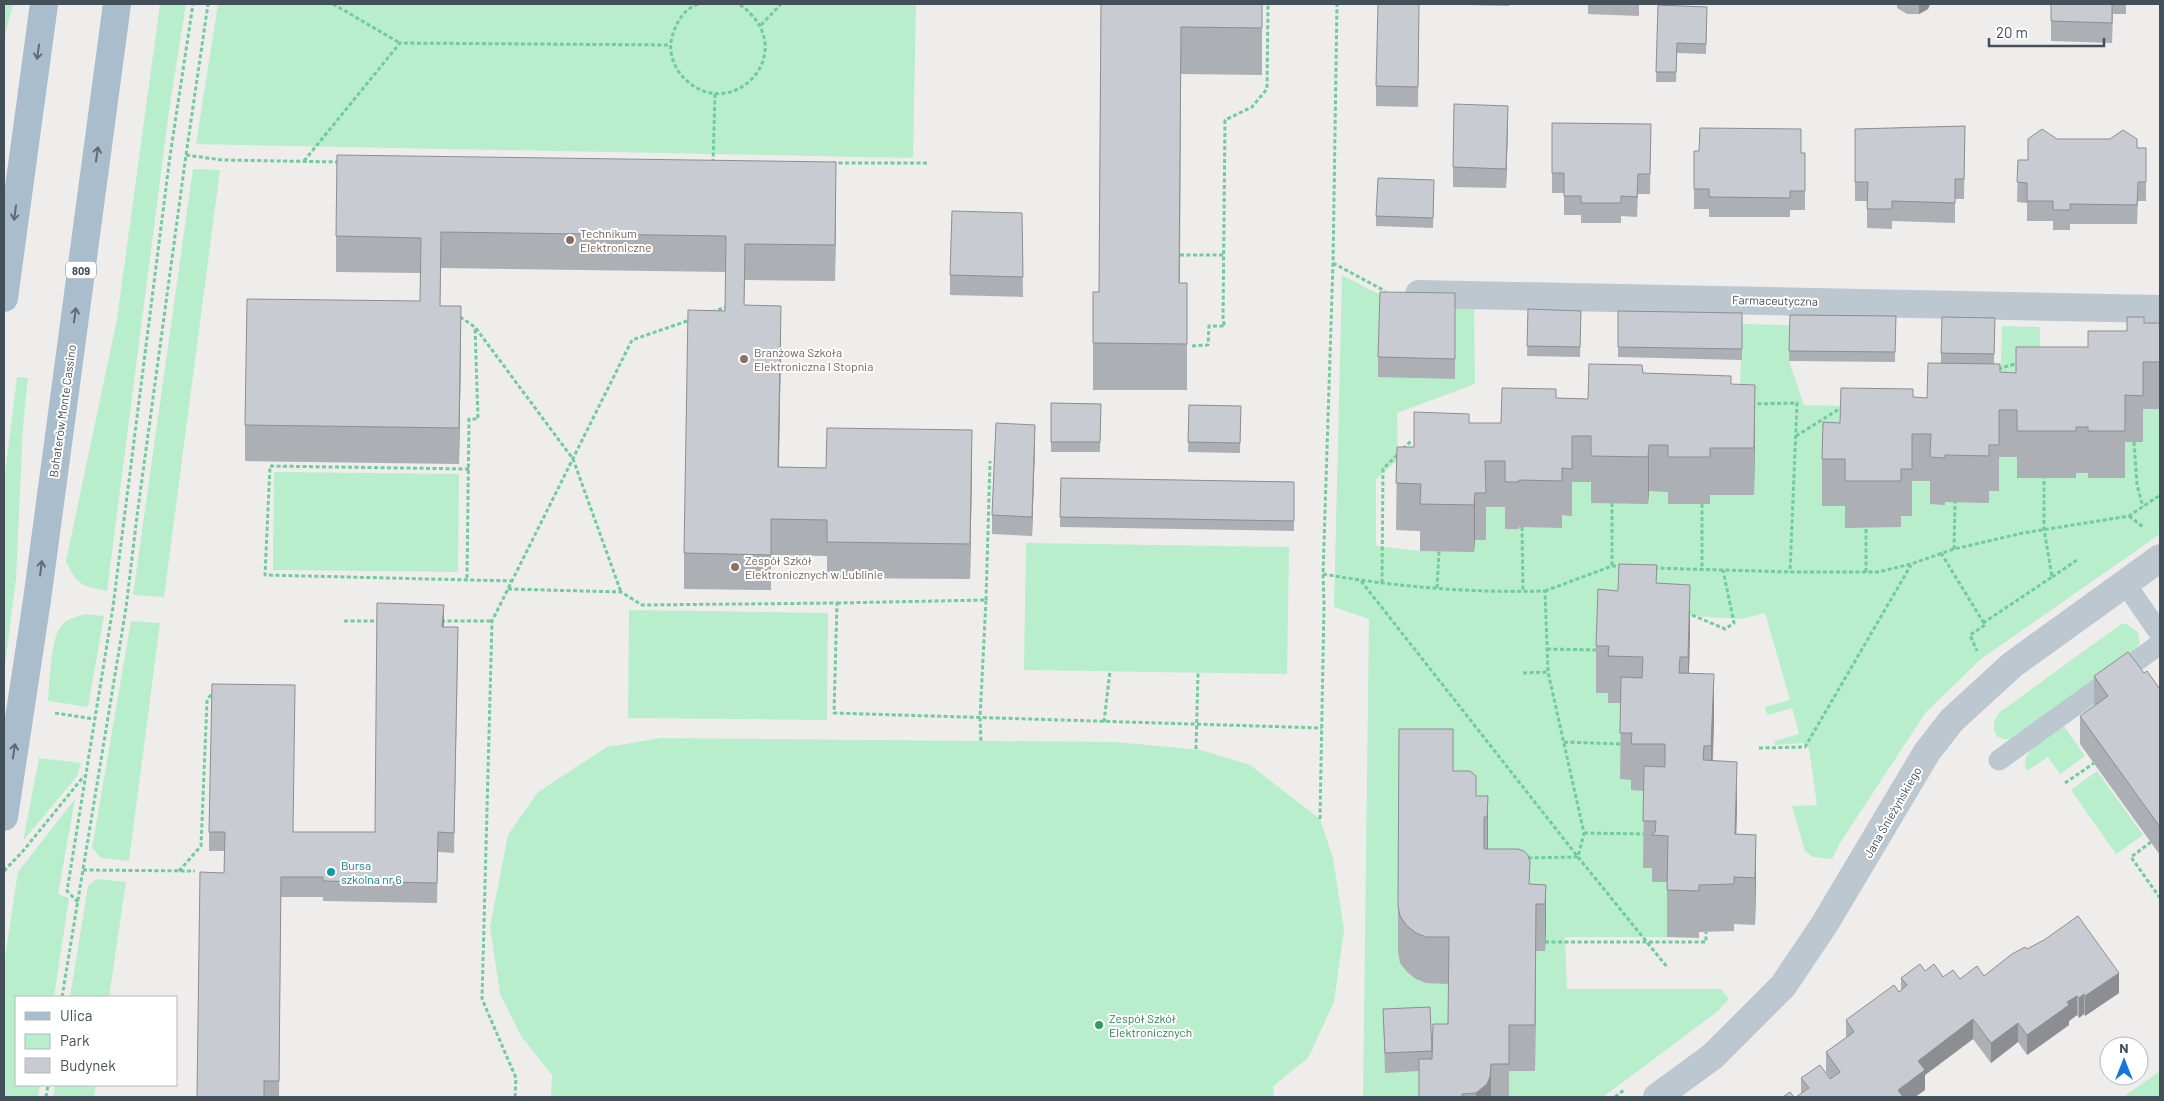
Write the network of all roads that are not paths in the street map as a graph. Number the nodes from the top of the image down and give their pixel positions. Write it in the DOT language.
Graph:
graph roads {
  1 [pos="44,4"];
  2 [pos="117,4"];
  3 [pos="1390,293"];
  4 [pos="4,298"];
  5 [pos="2160,309"];
  6 [pos="2160,558"];
  7 [pos="2125,583"];
  8 [pos="2160,634"];
  9 [pos="2160,644"];
  10 [pos="1999,760"];
  11 [pos="4,817"];
  12 [pos="1657,1097"];
  1 -- 4 [label="main road, one-way"];
  11 -- 2 [label="main road, Bohaterów Monte Cassino / 809, one-way"];
  3 -- 5 [label="street, Farmaceutyczna"];
  6 -- 7 [label="street, Jana Śnieżyńskiego"];
  7 -- 8 [label="lane"];
  7 -- 12 [label="street, Jana Śnieżyńskiego"];
  9 -- 10 [label="lane"];
}
